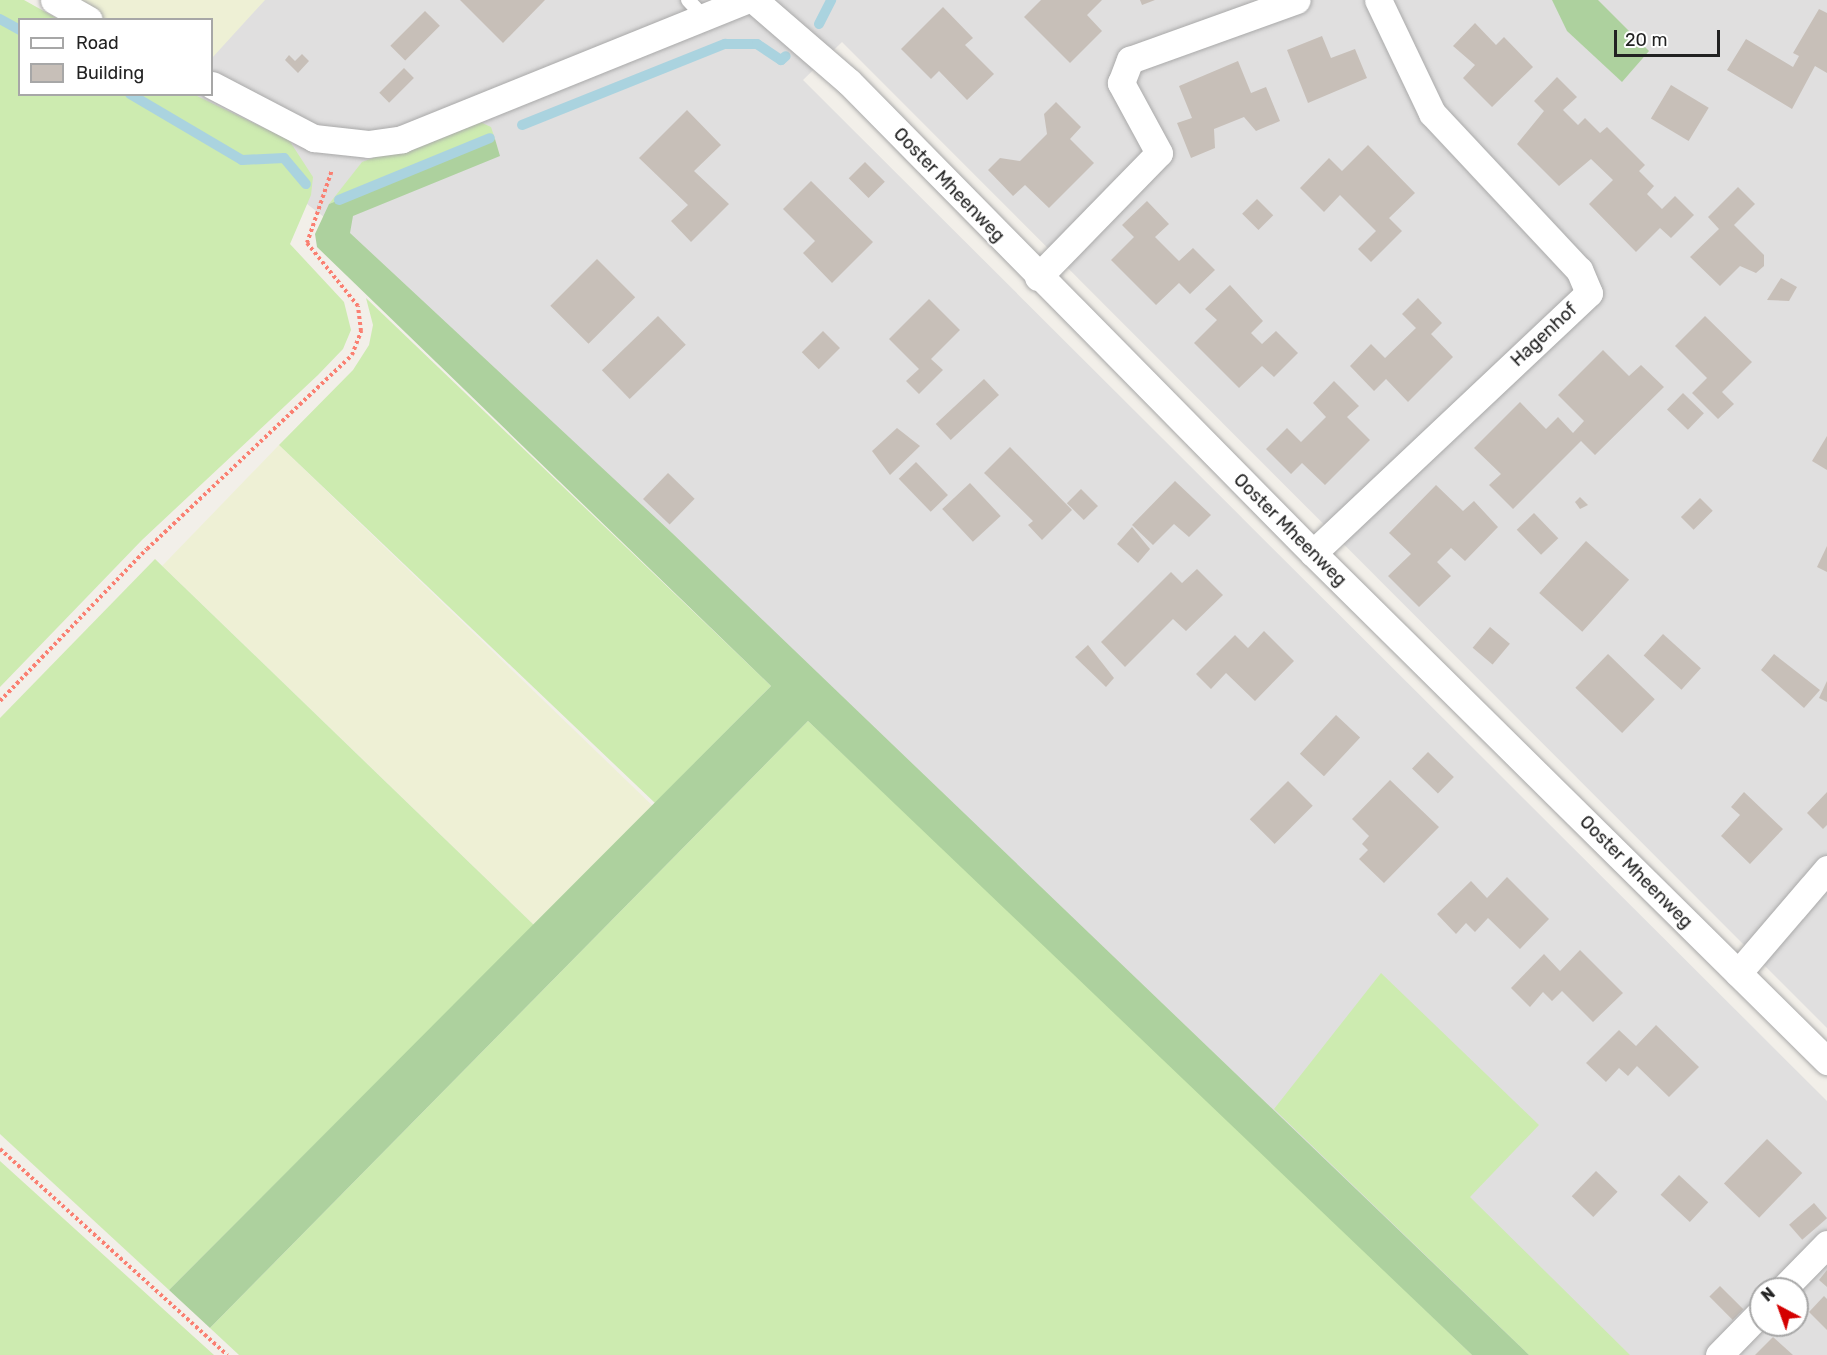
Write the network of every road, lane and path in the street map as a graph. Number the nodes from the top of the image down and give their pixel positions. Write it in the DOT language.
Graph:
graph roads {
  1 [pos="54,0"];
  2 [pos="746,0"];
  3 [pos="754,0"];
  4 [pos="1297,0"];
  5 [pos="1378,0"];
  6 [pos="697,9"];
  7 [pos="86,18"];
  8 [pos="213,86"];
  9 [pos="340,143"];
  10 [pos="1038,277"];
  11 [pos="1313,553"];
  12 [pos="0,701"];
  13 [pos="1827,869"];
  14 [pos="1737,973"];
  15 [pos="1827,1061"];
  16 [pos="0,1149"];
  17 [pos="1827,1244"];
  18 [pos="1795,1277"];
  19 [pos="1749,1324"];
  20 [pos="227,1355"];
  21 [pos="1719,1355"];
  1 -- 7 [label="street"];
  2 -- 6 [label="street"];
  3 -- 10 [label="street, Ooster Mheenweg"];
  4 -- 10 [label="street"];
  5 -- 11 [label="street, Hagenhof"];
  6 -- 9 [label="street"];
  8 -- 9 [label="street"];
  9 -- 12 [label="path"];
  10 -- 11 [label="street, Ooster Mheenweg"];
  11 -- 14 [label="street, Ooster Mheenweg"];
  13 -- 14 [label="street"];
  14 -- 15 [label="street, Ooster Mheenweg"];
  16 -- 20 [label="path"];
  17 -- 18 [label="street"];
  19 -- 21 [label="street"];
}
